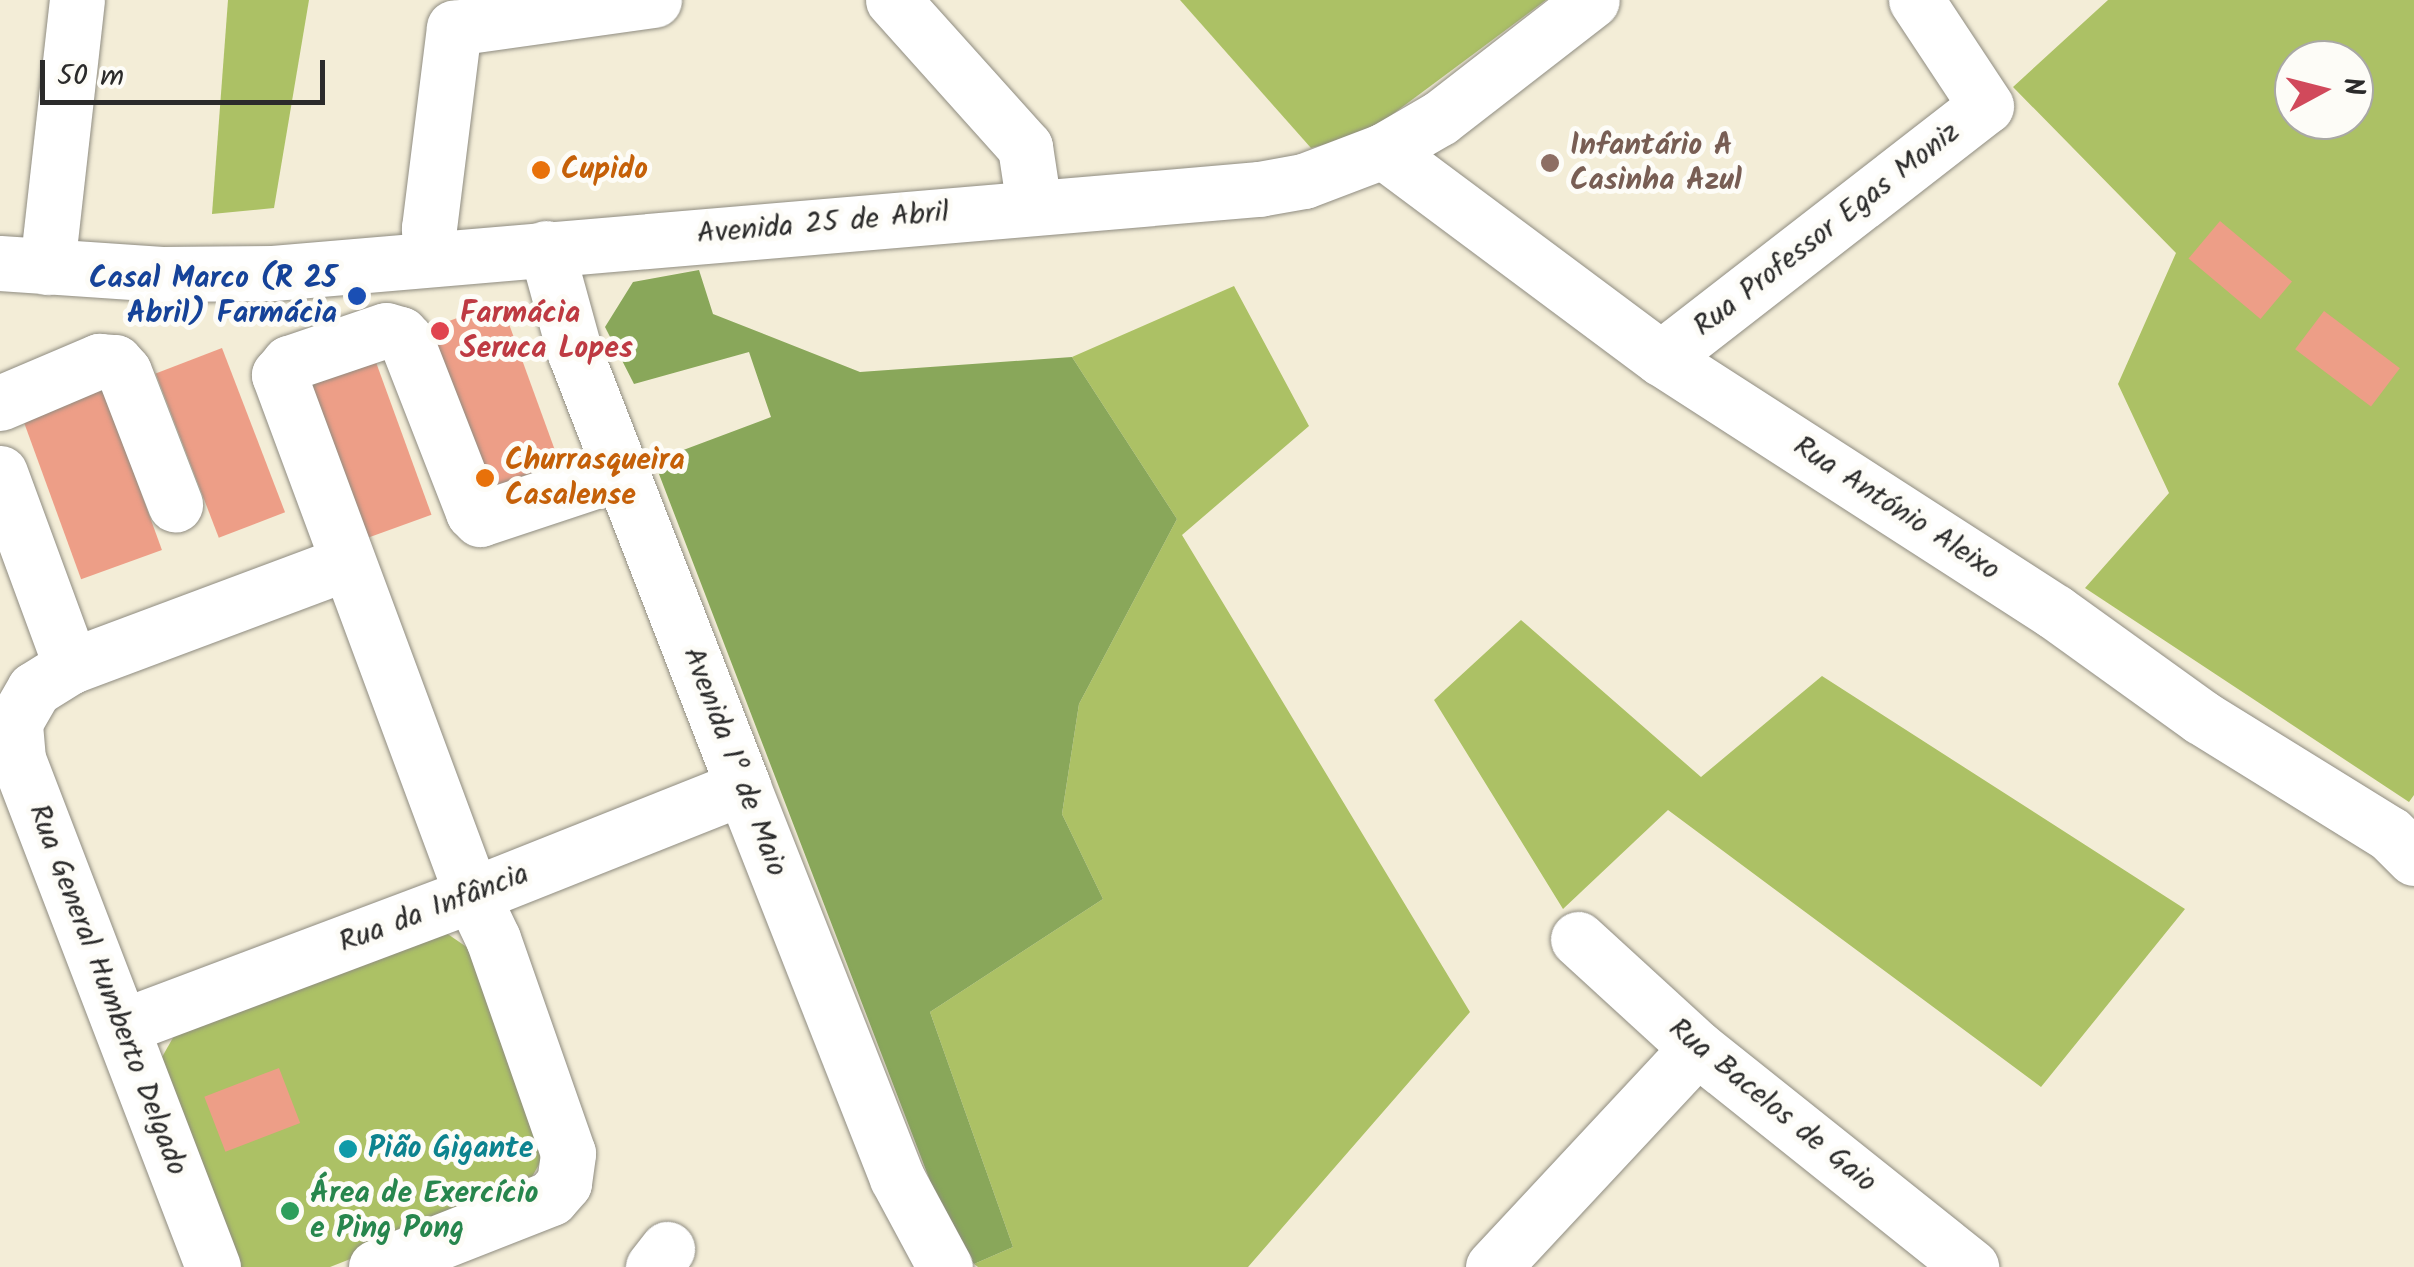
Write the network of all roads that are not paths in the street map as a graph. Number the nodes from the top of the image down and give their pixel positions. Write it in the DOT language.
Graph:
graph roads {
  1 [pos="77,0"];
  2 [pos="654,0"];
  3 [pos="893,0"];
  4 [pos="1592,0"];
  5 [pos="1916,0"];
  6 [pos="1383,152"];
  7 [pos="1034,206"];
  8 [pos="546,248"];
  9 [pos="431,259"];
  10 [pos="24,265"];
  11 [pos="1661,358"];
  12 [pos="3,401"];
  13 [pos="0,472"];
  14 [pos="621,472"];
  15 [pos="175,504"];
  16 [pos="347,563"];
  17 [pos="71,666"];
  18 [pos="743,787"];
  19 [pos="2414,858"];
  20 [pos="472,896"];
  21 [pos="1578,939"];
  22 [pos="123,1026"];
  23 [pos="1697,1048"];
  24 [pos="1499,1265"];
  25 [pos="213,1267"];
  26 [pos="376,1267"];
  27 [pos="945,1267"];
  28 [pos="1972,1267"];
  1 -- 10 [label="street"];
  2 -- 9 [label="street"];
  3 -- 7 [label="street"];
  4 -- 6 [label="street, Avenida 25 de Abril"];
  5 -- 11 [label="street, Rua Professor Egas Moniz"];
  6 -- 7 [label="street, Avenida 25 de Abril"];
  6 -- 11 [label="street, Rua António Aleixo"];
  7 -- 8 [label="street, Avenida 25 de Abril"];
  8 -- 9 [label="street, Avenida 25 de Abril"];
  8 -- 14 [label="street, Avenida 1º de Maio"];
  9 -- 10 [label="street, Avenida 25 de Abril"];
  11 -- 19 [label="street, Rua António Aleixo"];
  12 -- 15 [label="street"];
  13 -- 17 [label="street"];
  14 -- 16 [label="street"];
  14 -- 18 [label="street, Avenida 1º de Maio"];
  16 -- 17 [label="street, Rua General Humberto Delgado"];
  16 -- 20 [label="street"];
  17 -- 22 [label="street, Rua General Humberto Delgado"];
  18 -- 20 [label="street, Rua da Infância"];
  18 -- 27 [label="street, Avenida 1º de Maio"];
  20 -- 22 [label="street, Rua da Infância"];
  20 -- 26 [label="street"];
  21 -- 23 [label="street, Rua Bacelos de Gaio"];
  22 -- 25 [label="street, Rua General Humberto Delgado"];
  23 -- 24 [label="street"];
  23 -- 28 [label="street, Rua Bacelos de Gaio"];
}
